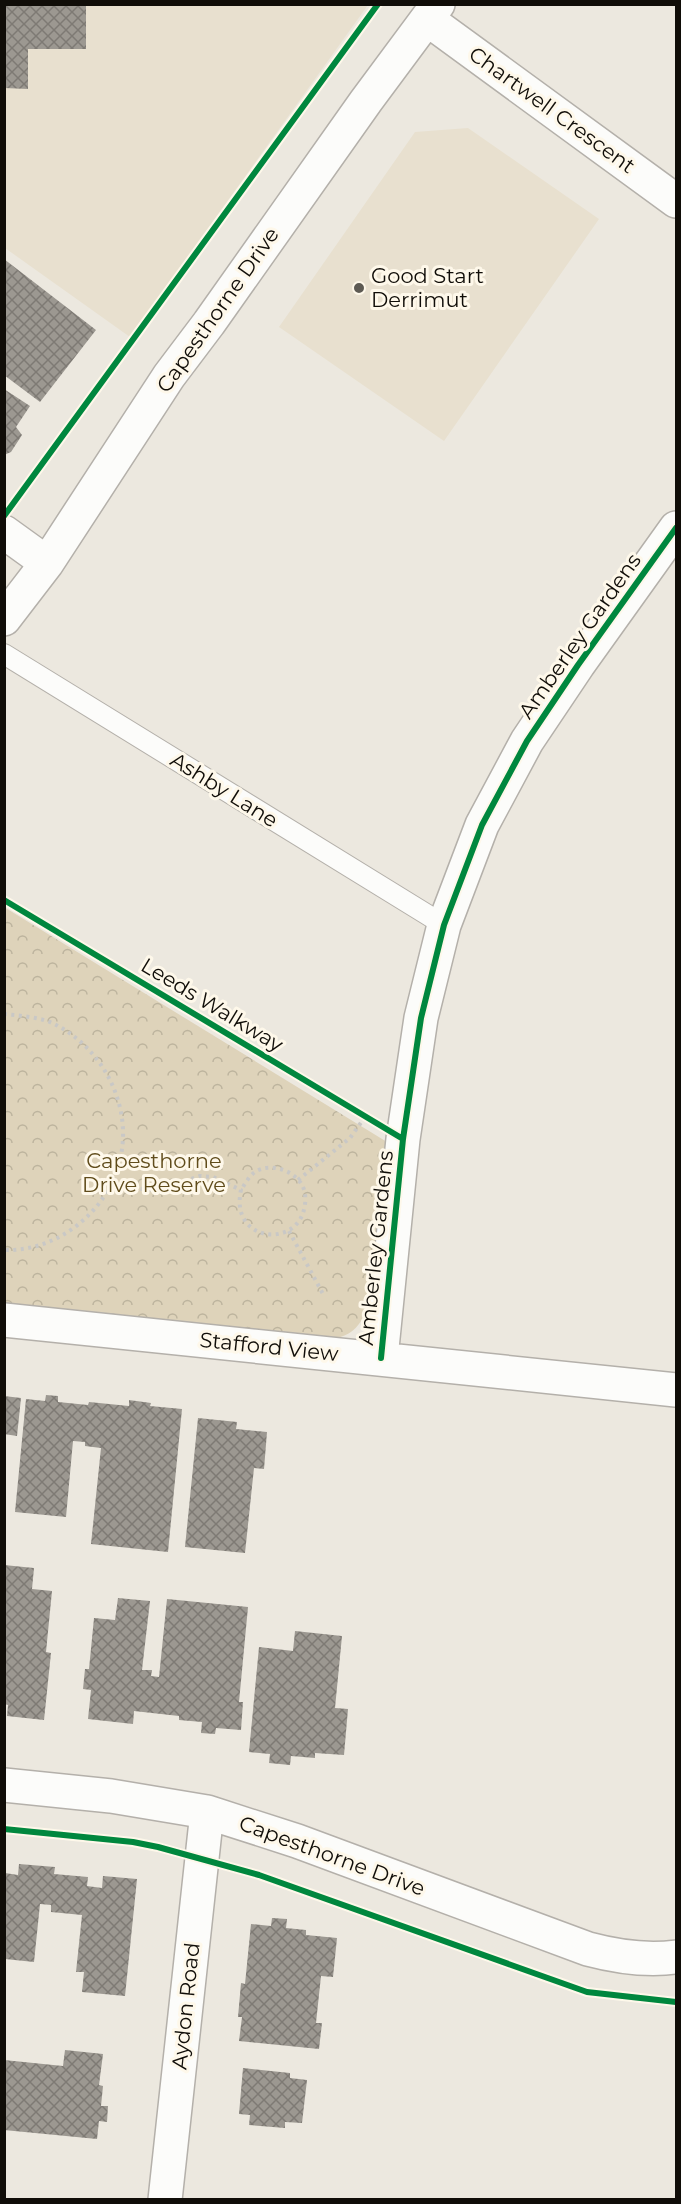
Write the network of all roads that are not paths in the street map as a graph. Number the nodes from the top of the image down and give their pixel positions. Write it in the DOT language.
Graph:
graph roads {
  1 [pos="433,12"];
  2 [pos="676,201"];
  3 [pos="676,528"];
  4 [pos="4,532"];
  5 [pos="47,563"];
  6 [pos="4,620"];
  7 [pos="4,654"];
  8 [pos="444,925"];
  9 [pos="4,1320"];
  10 [pos="381,1358"];
  11 [pos="676,1390"];
  12 [pos="4,1785"];
  13 [pos="207,1812"];
  14 [pos="668,1962"];
  15 [pos="165,2199"];
  1 -- 2 [label="street, Chartwell Crescent"];
  1 -- 5 [label="street, Capesthorne Drive"];
  3 -- 8 [label="street, Amberley Gardens"];
  4 -- 5 [label="street"];
  5 -- 6 [label="street, Capesthorne Drive"];
  7 -- 8 [label="lane, Ashby Lane"];
  8 -- 10 [label="street, Amberley Gardens"];
  9 -- 10 [label="street, Stafford View"];
  10 -- 11 [label="street, Stafford View"];
  12 -- 13 [label="street, Capesthorne Drive"];
  13 -- 14 [label="street, Capesthorne Drive"];
  13 -- 15 [label="street, Aydon Road"];
}
